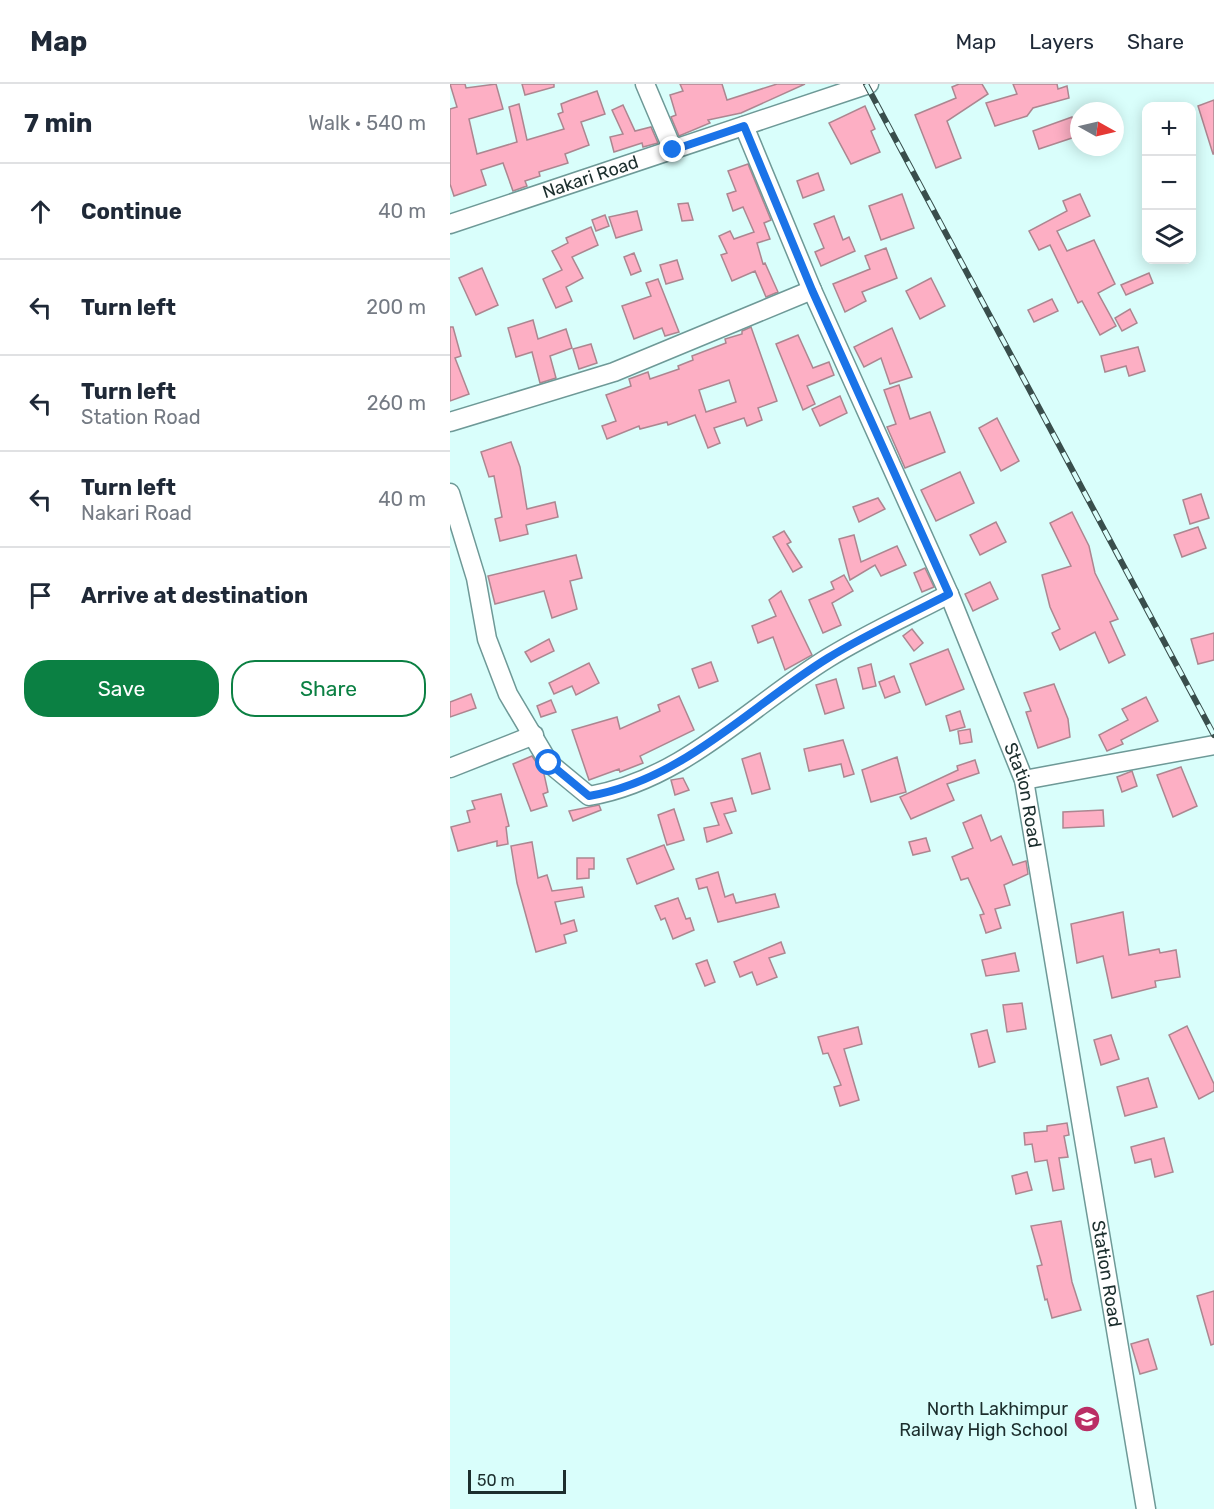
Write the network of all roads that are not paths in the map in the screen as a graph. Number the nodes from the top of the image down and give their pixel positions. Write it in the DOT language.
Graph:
graph roads {
  1 [pos="645,84"];
  2 [pos="868,84"];
  3 [pos="744,126"];
  4 [pos="673,150"];
  5 [pos="450,224"];
  6 [pos="812,290"];
  7 [pos="450,422"];
  8 [pos="450,493"];
  9 [pos="949,594"];
  10 [pos="534,735"];
  11 [pos="1214,745"];
  12 [pos="450,768"];
  13 [pos="1023,780"];
  14 [pos="1146,1509"];
  1 -- 4 [label="street"];
  2 -- 3 [label="street, Nakari Road"];
  3 -- 4 [label="street, Nakari Road"];
  3 -- 6 [label="street, Station Road"];
  4 -- 5 [label="street, Nakari Road"];
  6 -- 7 [label="street"];
  6 -- 9 [label="street, Station Road"];
  8 -- 10 [label="street"];
  9 -- 10 [label="street"];
  9 -- 13 [label="street, Station Road"];
  10 -- 12 [label="street"];
  11 -- 13 [label="street"];
  13 -- 14 [label="street, Station Road"];
}
